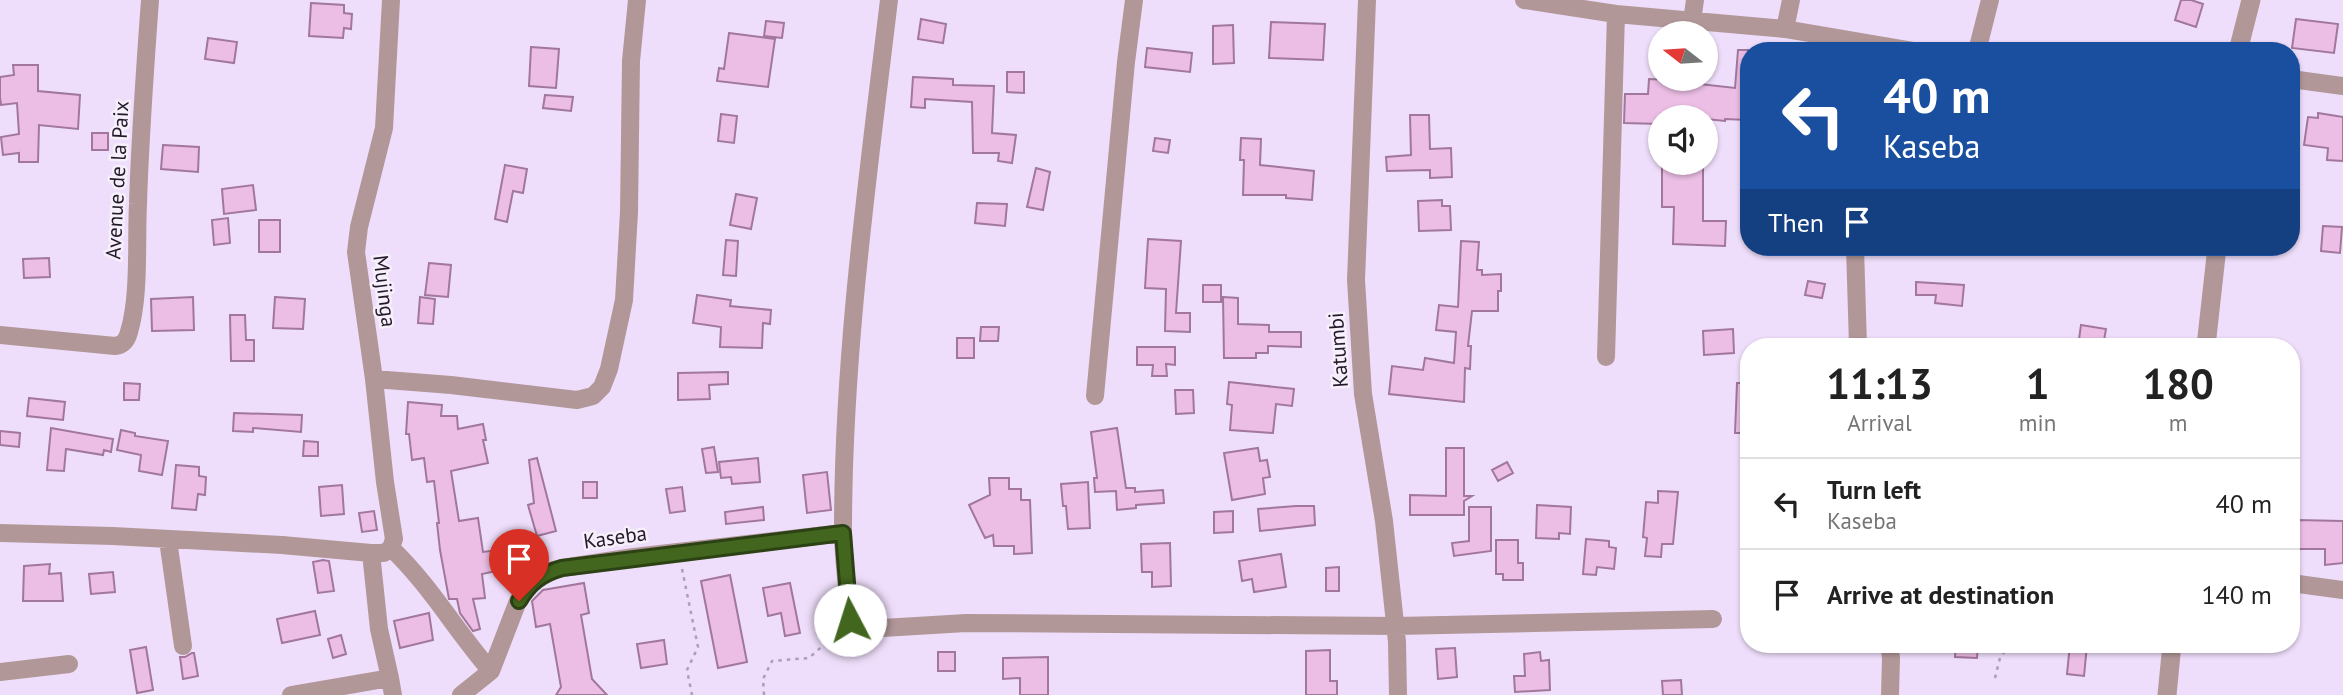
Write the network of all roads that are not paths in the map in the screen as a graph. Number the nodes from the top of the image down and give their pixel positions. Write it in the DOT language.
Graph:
graph roads {
  1 [pos="150,0"];
  2 [pos="391,0"];
  3 [pos="637,0"];
  4 [pos="889,0"];
  5 [pos="1134,0"];
  6 [pos="1367,0"];
  7 [pos="1524,0"];
  8 [pos="1695,0"];
  9 [pos="1791,0"];
  10 [pos="1990,0"];
  11 [pos="2251,0"];
  12 [pos="1616,14"];
  13 [pos="1692,21"];
  14 [pos="1718,23"];
  15 [pos="1785,29"];
  16 [pos="1844,42"];
  17 [pos="1979,42"];
  18 [pos="2240,42"];
  19 [pos="2300,80"];
  20 [pos="2343,86"];
  21 [pos="1855,256"];
  22 [pos="2216,256"];
  23 [pos="0,335"];
  24 [pos="1858,338"];
  25 [pos="2207,338"];
  26 [pos="1606,357"];
  27 [pos="374,379"];
  28 [pos="1095,396"];
  29 [pos="0,533"];
  30 [pos="843,533"];
  31 [pos="168,540"];
  32 [pos="391,548"];
  33 [pos="371,553"];
  34 [pos="2300,584"];
  35 [pos="2343,590"];
  36 [pos="1713,619"];
  37 [pos="1395,626"];
  38 [pos="183,646"];
  39 [pos="1890,653"];
  40 [pos="2171,653"];
  41 [pos="69,664"];
  42 [pos="0,671"];
  43 [pos="491,671"];
  44 [pos="392,686"];
  45 [pos="290,695"];
  46 [pos="461,695"];
  47 [pos="1398,695"];
  48 [pos="1890,695"];
  49 [pos="2167,695"];
  1 -- 23 [label="street, Avenue de la Paix"];
  2 -- 27 [label="street, Mujinga"];
  3 -- 27 [label="street"];
  4 -- 30 [label="street"];
  5 -- 28 [label="street"];
  6 -- 37 [label="street, Katumbi"];
  7 -- 12 [label="street"];
  8 -- 13 [label="street"];
  9 -- 15 [label="street"];
  10 -- 17 [label="street"];
  11 -- 18 [label="street"];
  12 -- 13 [label="street"];
  12 -- 26 [label="street"];
  14 -- 15 [label="street"];
  15 -- 16 [label="street"];
  19 -- 20 [label="street"];
  21 -- 24 [label="street"];
  22 -- 25 [label="street"];
  27 -- 32 [label="street, Mujinga"];
  29 -- 31 [label="street"];
  30 -- 37 [label="street"];
  30 -- 43 [label="street, Kaseba"];
  31 -- 33 [label="street"];
  31 -- 38 [label="street"];
  32 -- 33 [label="street"];
  32 -- 43 [label="street"];
  33 -- 44 [label="street"];
  34 -- 35 [label="street"];
  36 -- 37 [label="street"];
  37 -- 47 [label="street, Katumbi"];
  39 -- 48 [label="street"];
  40 -- 49 [label="street"];
  41 -- 42 [label="street"];
  43 -- 46 [label="street, Kaseba"];
  44 -- 45 [label="street"];
}
